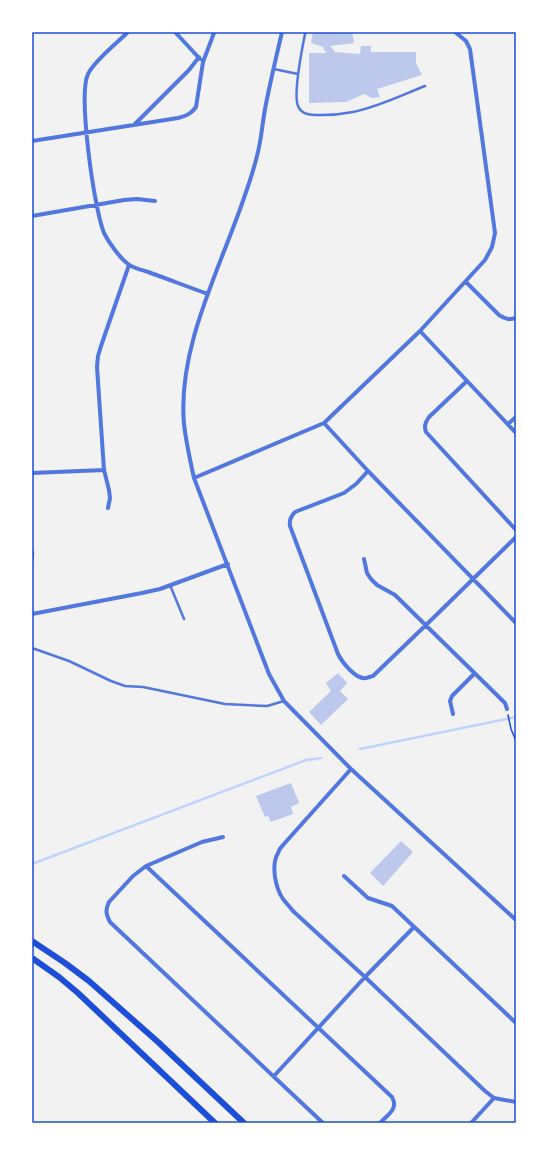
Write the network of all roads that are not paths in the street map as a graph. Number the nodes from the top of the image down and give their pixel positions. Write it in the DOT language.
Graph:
graph roads {
  1 [pos="128,32"];
  2 [pos="175,32"];
  3 [pos="282,32"];
  4 [pos="455,32"];
  5 [pos="214,33"];
  6 [pos="305,34"];
  7 [pos="199,57"];
  8 [pos="203,62"];
  9 [pos="274,69"];
  10 [pos="298,74"];
  11 [pos="425,86"];
  12 [pos="134,125"];
  13 [pos="86,132"];
  14 [pos="32,141"];
  15 [pos="155,201"];
  16 [pos="97,204"];
  17 [pos="32,216"];
  18 [pos="129,265"];
  19 [pos="466,282"];
  20 [pos="208,294"];
  21 [pos="516,318"];
  22 [pos="420,331"];
  23 [pos="467,380"];
  24 [pos="516,417"];
  25 [pos="324,423"];
  26 [pos="508,424"];
  27 [pos="516,433"];
  28 [pos="104,470"];
  29 [pos="368,471"];
  30 [pos="32,473"];
  31 [pos="194,478"];
  32 [pos="108,508"];
  33 [pos="516,530"];
  34 [pos="516,537"];
  35 [pos="32,549"];
  36 [pos="364,559"];
  37 [pos="32,563"];
  38 [pos="228,564"];
  39 [pos="473,580"];
  40 [pos="170,586"];
  41 [pos="32,614"];
  42 [pos="184,619"];
  43 [pos="516,623"];
  44 [pos="426,625"];
  45 [pos="32,648"];
  46 [pos="474,674"];
  47 [pos="284,701"];
  48 [pos="507,709"];
  49 [pos="453,714"];
  50 [pos="351,769"];
  51 [pos="223,837"];
  52 [pos="146,866"];
  53 [pos="344,876"];
  54 [pos="516,920"];
  55 [pos="414,927"];
  56 [pos="32,941"];
  57 [pos="32,958"];
  58 [pos="32,963"];
  59 [pos="44,966"];
  60 [pos="365,977"];
  61 [pos="516,1023"];
  62 [pos="318,1028"];
  63 [pos="274,1076"];
  64 [pos="494,1098"];
  65 [pos="516,1102"];
  66 [pos="215,1123"];
  67 [pos="244,1123"];
  68 [pos="323,1123"];
  69 [pos="380,1123"];
  70 [pos="471,1123"];
  1 -- 13 [label="street"];
  2 -- 7 [label="street"];
  3 -- 9 [label="street"];
  4 -- 19 [label="street"];
  5 -- 8 [label="street"];
  6 -- 10 [label="lane"];
  7 -- 8 [label="street"];
  7 -- 12 [label="street"];
  8 -- 12 [label="street"];
  9 -- 10 [label="lane"];
  9 -- 20 [label="street"];
  10 -- 11 [label="lane"];
  12 -- 13 [label="street"];
  13 -- 14 [label="street"];
  13 -- 16 [label="street"];
  15 -- 16 [label="street"];
  16 -- 17 [label="street"];
  16 -- 18 [label="street"];
  18 -- 20 [label="street"];
  18 -- 28 [label="street"];
  19 -- 21 [label="street"];
  19 -- 22 [label="street"];
  20 -- 31 [label="street"];
  22 -- 23 [label="street"];
  22 -- 25 [label="street"];
  23 -- 26 [label="street"];
  23 -- 33 [label="street"];
  24 -- 26 [label="street"];
  25 -- 29 [label="street"];
  25 -- 31 [label="street"];
  26 -- 27 [label="street"];
  28 -- 30 [label="street"];
  28 -- 32 [label="street"];
  29 -- 39 [label="street"];
  29 -- 44 [label="street"];
  31 -- 38 [label="street"];
  34 -- 39 [label="street"];
  35 -- 37 [label="lane"];
  36 -- 44 [label="street"];
  38 -- 40 [label="street"];
  38 -- 47 [label="street"];
  39 -- 43 [label="street"];
  39 -- 44 [label="street"];
  40 -- 41 [label="street"];
  40 -- 42 [label="lane"];
  44 -- 46 [label="street"];
  45 -- 47 [label="lane"];
  46 -- 48 [label="street"];
  46 -- 49 [label="street"];
  47 -- 50 [label="street"];
  50 -- 54 [label="street"];
  50 -- 60 [label="street"];
  51 -- 52 [label="street"];
  52 -- 62 [label="street"];
  52 -- 63 [label="street"];
  53 -- 55 [label="street"];
  55 -- 60 [label="street"];
  55 -- 61 [label="street"];
  56 -- 67 [label="main road"];
  57 -- 59 [label="main road"];
  58 -- 59 [label="main road"];
  59 -- 66 [label="main road"];
  60 -- 62 [label="street"];
  60 -- 64 [label="street"];
  62 -- 63 [label="street"];
  62 -- 69 [label="street"];
  63 -- 68 [label="street"];
  64 -- 65 [label="street"];
  64 -- 70 [label="street"];
}
